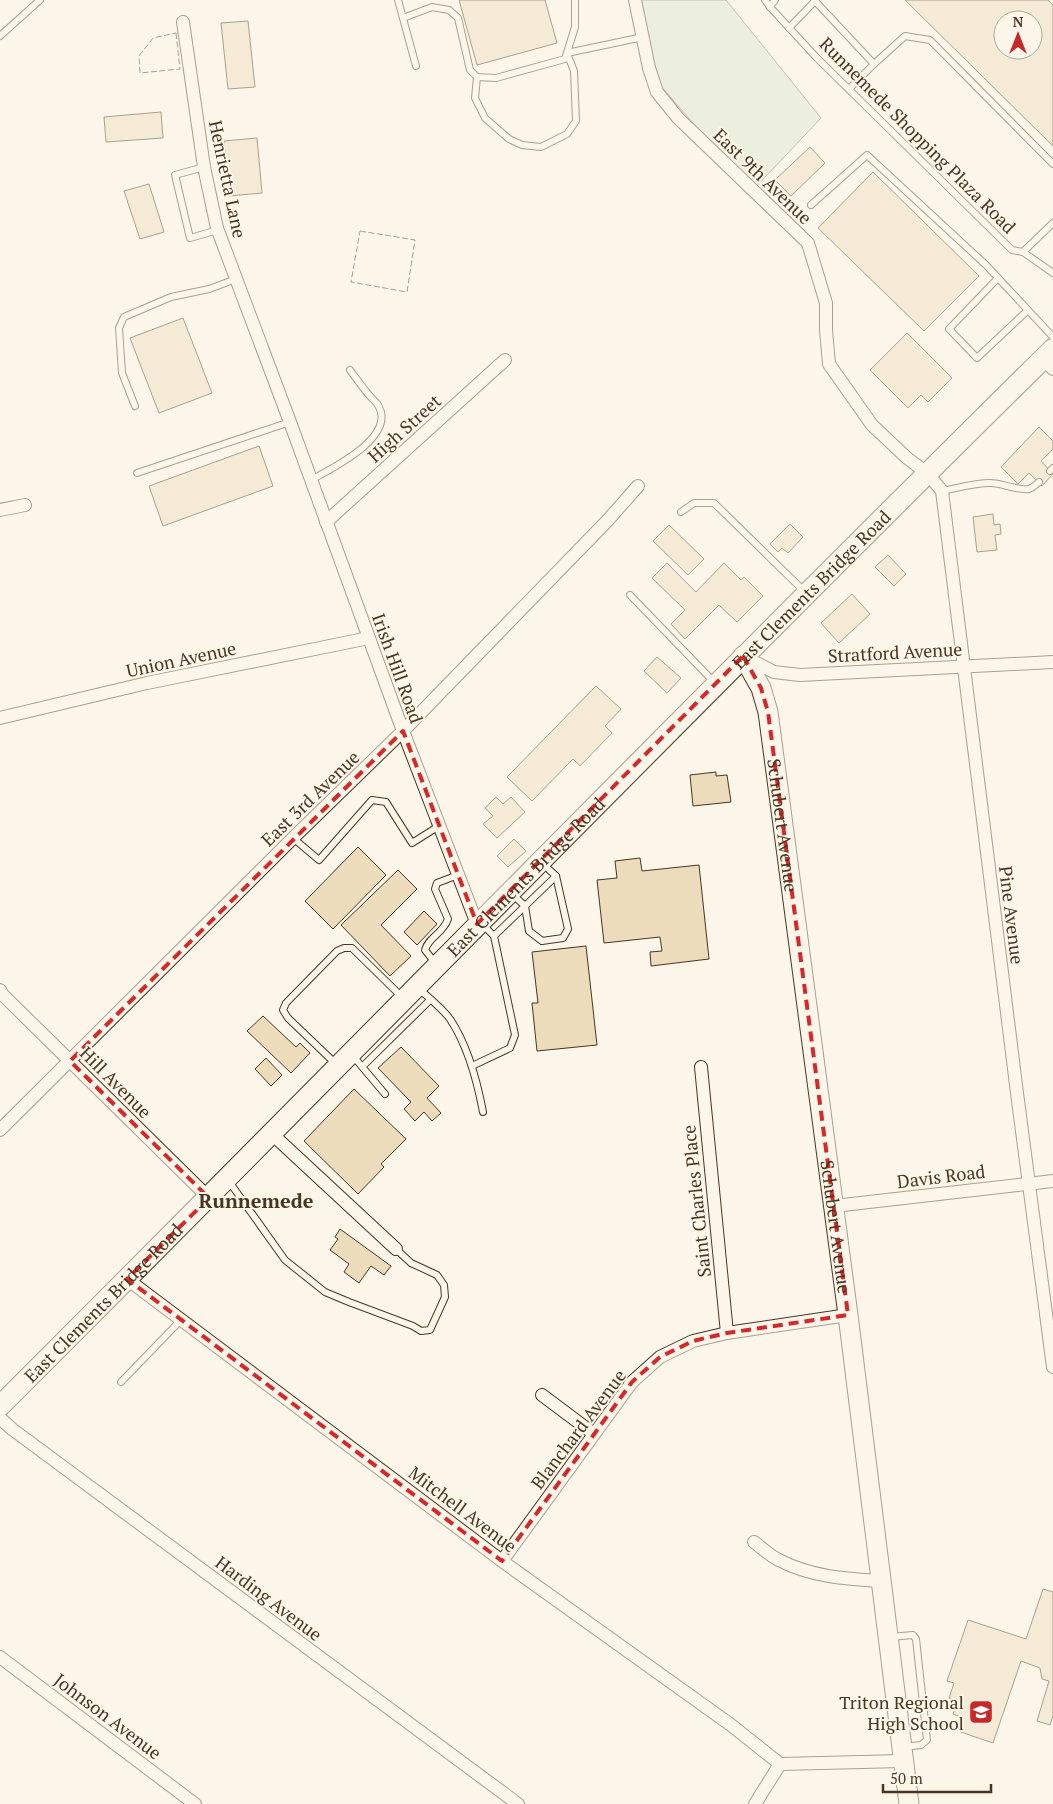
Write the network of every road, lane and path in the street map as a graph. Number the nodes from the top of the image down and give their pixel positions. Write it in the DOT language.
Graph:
graph roads {
  1 [pos="40,0"];
  2 [pos="398,0"];
  3 [pos="575,0"];
  4 [pos="635,0"];
  5 [pos="765,0"];
  6 [pos="774,0"];
  7 [pos="816,0"];
  8 [pos="770,7"];
  9 [pos="403,18"];
  10 [pos="183,22"];
  11 [pos="790,28"];
  12 [pos="0,36"];
  13 [pos="643,37"];
  14 [pos="567,53"];
  15 [pos="874,64"];
  16 [pos="416,66"];
  17 [pos="477,77"];
  18 [pos="849,90"];
  19 [pos="1053,164"];
  20 [pos="204,167"];
  21 [pos="812,205"];
  22 [pos="1053,224"];
  23 [pos="218,230"];
  24 [pos="1023,252"];
  25 [pos="1053,273"];
  26 [pos="236,278"];
  27 [pos="998,278"];
  28 [pos="1028,310"];
  29 [pos="1053,337"];
  30 [pos="1050,359"];
  31 [pos="505,360"];
  32 [pos="350,370"];
  33 [pos="135,406"];
  34 [pos="290,422"];
  35 [pos="927,472"];
  36 [pos="137,473"];
  37 [pos="311,480"];
  38 [pos="1039,482"];
  39 [pos="638,486"];
  40 [pos="942,490"];
  41 [pos="25,505"];
  42 [pos="0,510"];
  43 [pos="682,512"];
  44 [pos="326,522"];
  45 [pos="806,593"];
  46 [pos="630,595"];
  47 [pos="369,638"];
  48 [pos="743,656"];
  49 [pos="1053,662"];
  50 [pos="964,666"];
  51 [pos="716,684"];
  52 [pos="0,718"];
  53 [pos="403,731"];
  54 [pos="439,826"];
  55 [pos="293,838"];
  56 [pos="540,861"];
  57 [pos="458,876"];
  58 [pos="556,876"];
  59 [pos="509,891"];
  60 [pos="525,906"];
  61 [pos="478,923"];
  62 [pos="494,936"];
  63 [pos="437,965"];
  64 [pos="0,990"];
  65 [pos="417,995"];
  66 [pos="70,1061"];
  67 [pos="350,1062"];
  68 [pos="472,1066"];
  69 [pos="701,1067"];
  70 [pos="385,1094"];
  71 [pos="483,1112"];
  72 [pos="0,1130"];
  73 [pos="272,1134"];
  74 [pos="227,1179"];
  75 [pos="1053,1181"];
  76 [pos="1030,1184"];
  77 [pos="209,1198"];
  78 [pos="834,1206"];
  79 [pos="396,1249"];
  80 [pos="127,1279"];
  81 [pos="848,1315"];
  82 [pos="181,1320"];
  83 [pos="727,1333"];
  84 [pos="1053,1367"];
  85 [pos="121,1382"];
  86 [pos="542,1395"];
  87 [pos="0,1406"];
  88 [pos="0,1418"];
  89 [pos="594,1434"];
  90 [pos="754,1542"];
  91 [pos="502,1560"];
  92 [pos="882,1582"];
  93 [pos="888,1638"];
  94 [pos="0,1656"];
  95 [pos="902,1754"];
  96 [pos="780,1764"];
  97 [pos="195,1804"];
  98 [pos="518,1804"];
  99 [pos="755,1804"];
  100 [pos="909,1804"];
  1 -- 12 [label="lane"];
  2 -- 9 [label="lane"];
  3 -- 14 [label="lane"];
  4 -- 13 [label="street, East 9th Avenue"];
  5 -- 8 [label="lane, Runnemede Shopping Plaza Road"];
  6 -- 8 [label="lane"];
  7 -- 11 [label="lane"];
  7 -- 15 [label="lane"];
  8 -- 11 [label="lane, Runnemede Shopping Plaza Road"];
  9 -- 16 [label="lane"];
  9 -- 17 [label="lane"];
  10 -- 20 [label="street, Henrietta Lane"];
  11 -- 18 [label="lane, Runnemede Shopping Plaza Road"];
  13 -- 14 [label="lane"];
  13 -- 35 [label="street, East 9th Avenue"];
  14 -- 17 [label="lane"];
  14 -- 17 [label="lane"];
  15 -- 18 [label="lane"];
  15 -- 19 [label="lane"];
  18 -- 24 [label="lane, Runnemede Shopping Plaza Road"];
  20 -- 23 [label="street, Henrietta Lane"];
  20 -- 23 [label="lane"];
  21 -- 27 [label="lane"];
  22 -- 24 [label="lane"];
  23 -- 26 [label="street, Henrietta Lane"];
  24 -- 25 [label="lane, Runnemede Shopping Plaza Road"];
  26 -- 33 [label="lane"];
  26 -- 34 [label="street, Henrietta Lane"];
  27 -- 28 [label="lane"];
  27 -- 28 [label="lane"];
  28 -- 29 [label="lane"];
  30 -- 35 [label="main road, East Clements Bridge Road"];
  31 -- 44 [label="street, High Street"];
  32 -- 37 [label="lane"];
  34 -- 36 [label="lane"];
  34 -- 37 [label="street, Irish Hill Road"];
  35 -- 40 [label="street"];
  35 -- 45 [label="main road, East Clements Bridge Road"];
  37 -- 44 [label="street, Irish Hill Road"];
  38 -- 40 [label="lane"];
  39 -- 53 [label="street, East 3rd Avenue"];
  40 -- 50 [label="street, Pine Avenue"];
  41 -- 42 [label="street"];
  43 -- 45 [label="lane"];
  44 -- 47 [label="street, Irish Hill Road"];
  45 -- 48 [label="main road, East Clements Bridge Road"];
  46 -- 51 [label="lane"];
  47 -- 52 [label="street, Union Avenue"];
  47 -- 53 [label="street, Irish Hill Road"];
  48 -- 50 [label="street, Stratford Avenue"];
  48 -- 51 [label="main road, East Clements Bridge Road"];
  48 -- 78 [label="street, Schubert Avenue"];
  49 -- 50 [label="street, Stratford Avenue"];
  50 -- 76 [label="street, Pine Avenue"];
  51 -- 56 [label="main road, East Clements Bridge Road"];
  53 -- 54 [label="street, Irish Hill Road"];
  53 -- 55 [label="street, East 3rd Avenue"];
  54 -- 55 [label="lane"];
  54 -- 57 [label="street, Irish Hill Road"];
  55 -- 66 [label="street, East 3rd Avenue"];
  56 -- 58 [label="lane"];
  56 -- 59 [label="main road, East Clements Bridge Road"];
  57 -- 61 [label="street, Irish Hill Road"];
  57 -- 63 [label="lane"];
  58 -- 60 [label="lane"];
  58 -- 60 [label="lane"];
  59 -- 60 [label="lane"];
  59 -- 61 [label="main road, East Clements Bridge Road"];
  60 -- 62 [label="lane"];
  61 -- 62 [label="lane"];
  61 -- 63 [label="main road, East Clements Bridge Road"];
  62 -- 68 [label="lane"];
  63 -- 65 [label="main road, East Clements Bridge Road"];
  64 -- 66 [label="street, Hill Avenue"];
  65 -- 67 [label="main road, East Clements Bridge Road"];
  65 -- 67 [label="lane"];
  65 -- 68 [label="lane"];
  66 -- 72 [label="street, East 3rd Avenue"];
  66 -- 77 [label="street, Hill Avenue"];
  67 -- 70 [label="lane"];
  67 -- 73 [label="main road, East Clements Bridge Road"];
  68 -- 71 [label="lane"];
  69 -- 83 [label="street, Saint Charles Place"];
  73 -- 74 [label="main road, East Clements Bridge Road"];
  73 -- 79 [label="street"];
  74 -- 77 [label="main road, East Clements Bridge Road"];
  74 -- 79 [label="lane"];
  75 -- 76 [label="street, Davis Road"];
  76 -- 78 [label="street, Davis Road"];
  76 -- 84 [label="street, Pine Avenue"];
  77 -- 80 [label="main road, East Clements Bridge Road"];
  78 -- 81 [label="street, Schubert Avenue"];
  80 -- 82 [label="street, Mitchell Avenue"];
  80 -- 87 [label="main road, East Clements Bridge Road"];
  81 -- 83 [label="street, Blanchard Avenue"];
  81 -- 92 [label="street, Schubert Avenue"];
  82 -- 85 [label="lane"];
  82 -- 91 [label="street, Mitchell Avenue"];
  83 -- 89 [label="street, Blanchard Avenue"];
  86 -- 89 [label="street"];
  88 -- 98 [label="street, Harding Avenue"];
  89 -- 91 [label="street, Blanchard Avenue"];
  90 -- 92 [label="street"];
  91 -- 96 [label="street, Mitchell Avenue"];
  92 -- 93 [label="street, Schubert Avenue"];
  93 -- 95 [label="street, Schubert Avenue"];
  93 -- 95 [label="lane"];
  94 -- 97 [label="street, Johnson Avenue"];
  95 -- 96 [label="street"];
  95 -- 100 [label="street, Schubert Avenue"];
  96 -- 99 [label="street"];
}
